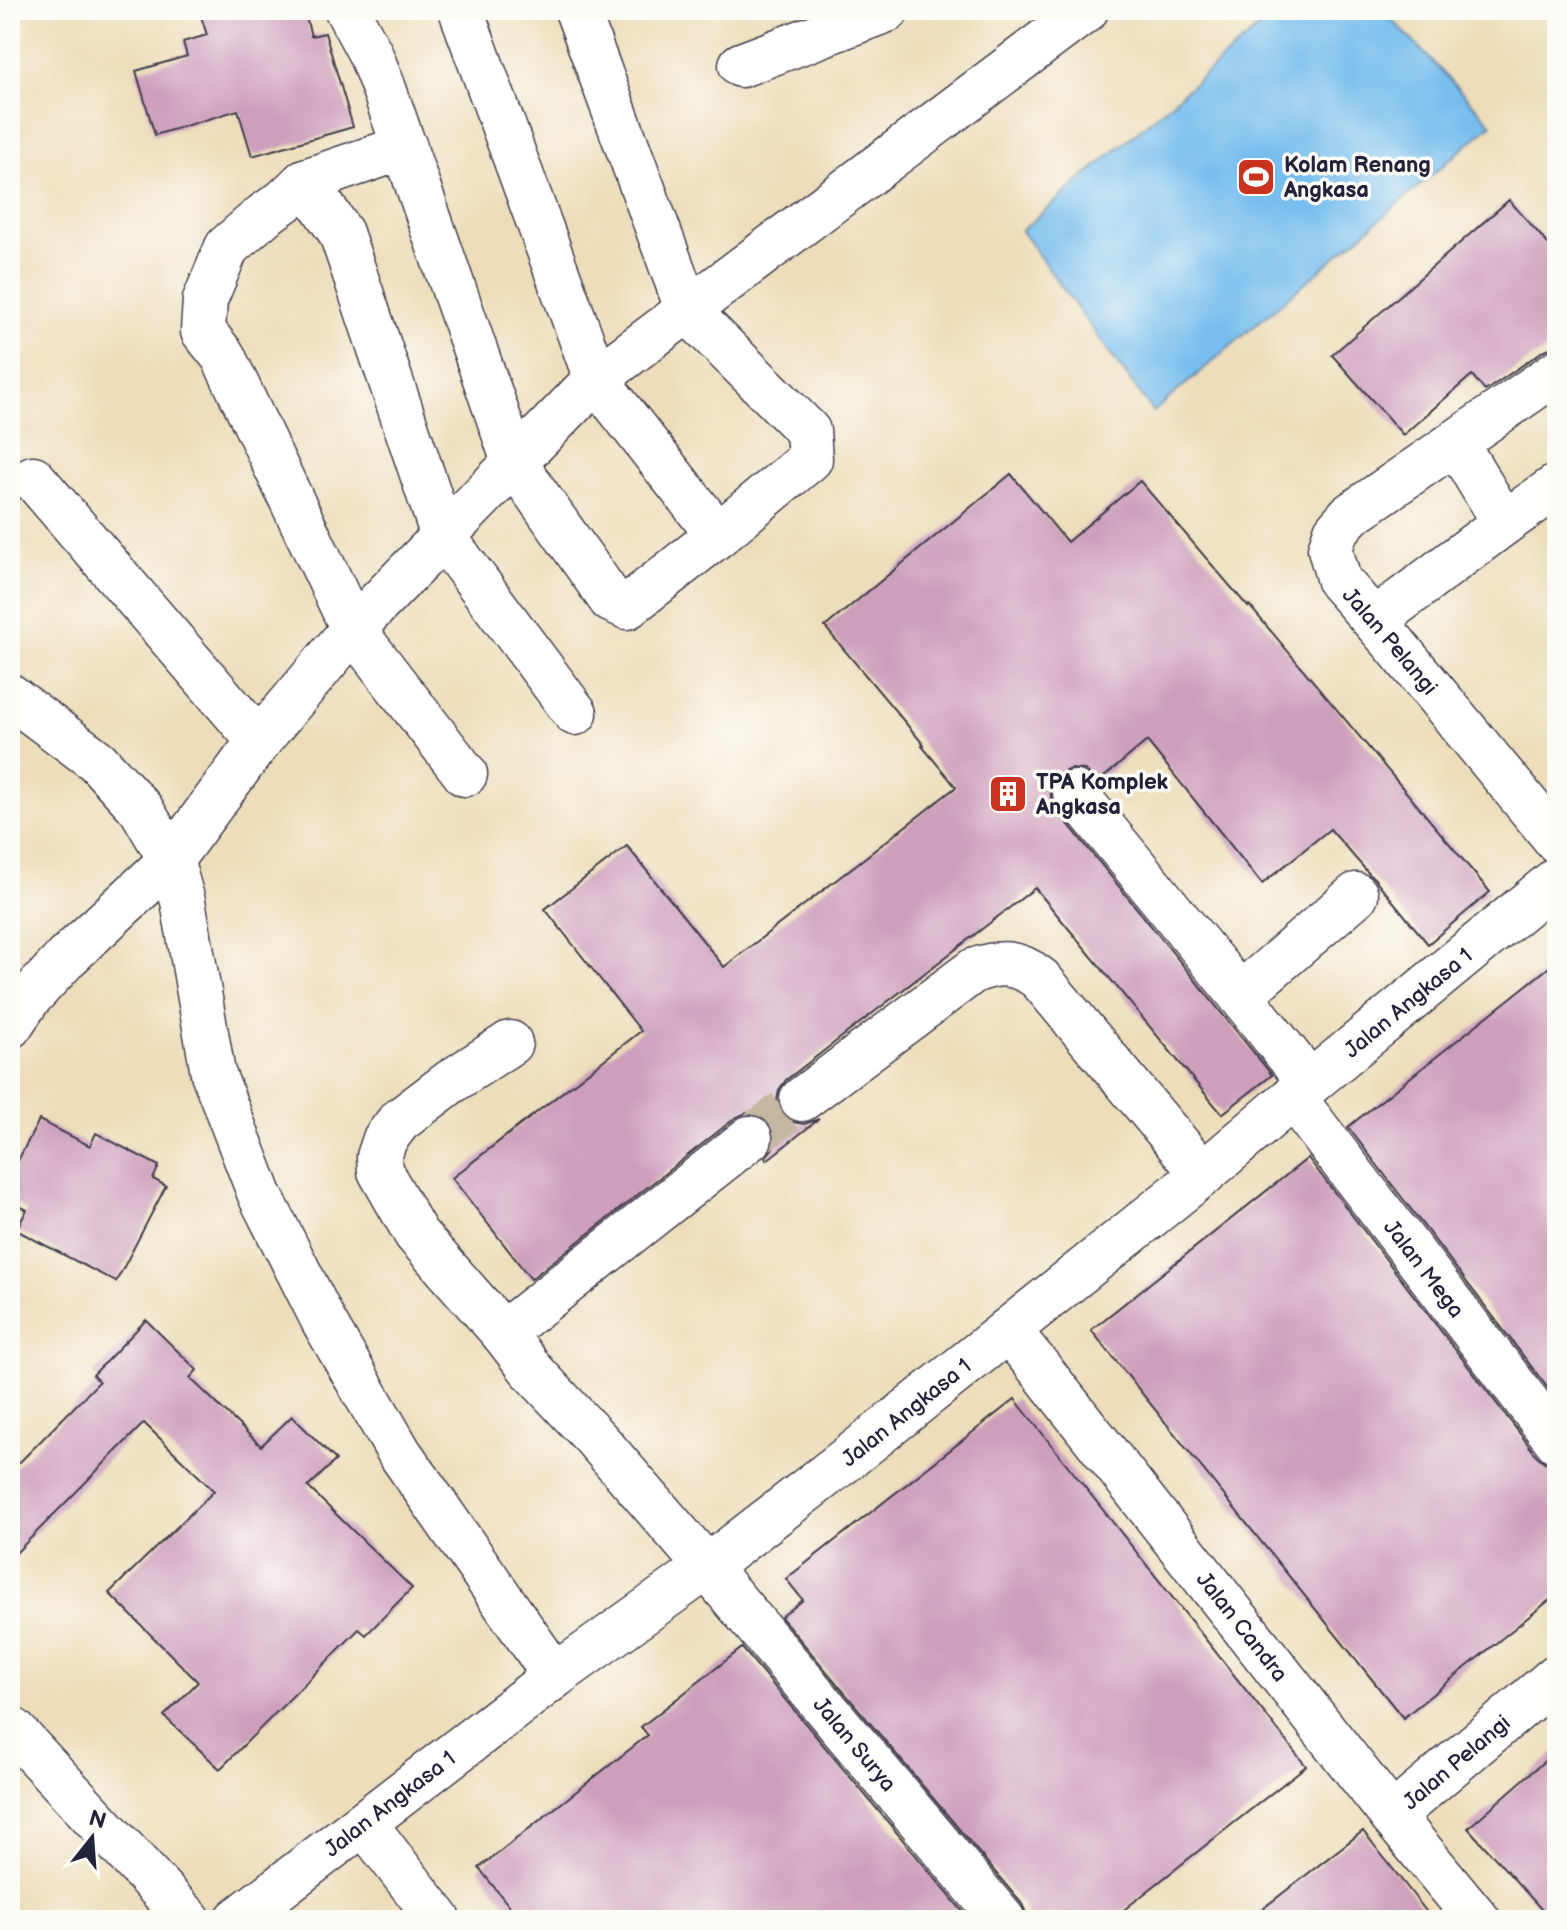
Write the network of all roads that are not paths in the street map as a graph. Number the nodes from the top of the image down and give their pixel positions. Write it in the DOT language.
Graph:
graph roads {
  1 [pos="347,10"];
  2 [pos="461,10"];
  3 [pos="577,10"];
  4 [pos="887,10"];
  5 [pos="1086,10"];
  6 [pos="741,65"];
  7 [pos="405,147"];
  8 [pos="305,181"];
  9 [pos="688,311"];
  10 [pos="1557,372"];
  11 [pos="596,379"];
  12 [pos="1456,443"];
  13 [pos="514,462"];
  14 [pos="33,478"];
  15 [pos="1557,486"];
  16 [pos="1504,523"];
  17 [pos="718,535"];
  18 [pos="443,536"];
  19 [pos="1375,620"];
  20 [pos="353,629"];
  21 [pos="10,696"];
  22 [pos="575,713"];
  23 [pos="259,741"];
  24 [pos="465,774"];
  25 [pos="1075,793"];
  26 [pos="1557,841"];
  27 [pos="171,860"];
  28 [pos="1557,879"];
  29 [pos="1356,895"];
  30 [pos="1240,995"];
  31 [pos="10,1026"];
  32 [pos="510,1043"];
  33 [pos="1301,1090"];
  34 [pos="802,1099"];
  35 [pos="750,1138"];
  36 [pos="1203,1174"];
  37 [pos="1008,1330"];
  38 [pos="503,1333"];
  39 [pos="1557,1441"];
  40 [pos="707,1567"];
  41 [pos="555,1676"];
  42 [pos="1557,1676"];
  43 [pos="10,1732"];
  44 [pos="1392,1816"];
  45 [pos="364,1823"];
  46 [pos="189,1920"];
  47 [pos="237,1920"];
  48 [pos="439,1920"];
  49 [pos="1003,1920"];
  50 [pos="1478,1920"];
  1 -- 7 [label="street"];
  2 -- 11 [label="street"];
  3 -- 9 [label="street"];
  4 -- 6 [label="street"];
  5 -- 9 [label="street"];
  7 -- 8 [label="street"];
  7 -- 13 [label="street"];
  8 -- 18 [label="street"];
  8 -- 20 [label="street"];
  9 -- 11 [label="street"];
  9 -- 17 [label="street"];
  10 -- 12 [label="street, Jalan Pelangi"];
  11 -- 13 [label="street"];
  11 -- 17 [label="street"];
  12 -- 16 [label="street"];
  12 -- 19 [label="street, Jalan Pelangi"];
  13 -- 17 [label="street"];
  13 -- 18 [label="street"];
  14 -- 23 [label="street"];
  15 -- 16 [label="street"];
  16 -- 19 [label="street"];
  18 -- 20 [label="street"];
  18 -- 22 [label="street"];
  19 -- 26 [label="street, Jalan Pelangi"];
  20 -- 23 [label="street"];
  20 -- 24 [label="street"];
  21 -- 27 [label="street"];
  23 -- 27 [label="street"];
  25 -- 30 [label="street, Jalan Mega"];
  27 -- 31 [label="street"];
  27 -- 41 [label="street"];
  28 -- 33 [label="street, Jalan Angkasa 1"];
  29 -- 30 [label="street"];
  30 -- 33 [label="street, Jalan Mega"];
  32 -- 38 [label="street, Jalan Surya"];
  33 -- 36 [label="street, Jalan Angkasa 1"];
  33 -- 39 [label="street, Jalan Mega"];
  34 -- 36 [label="street"];
  35 -- 38 [label="street"];
  36 -- 37 [label="street, Jalan Angkasa 1"];
  37 -- 40 [label="street, Jalan Angkasa 1"];
  37 -- 44 [label="street, Jalan Candra"];
  38 -- 40 [label="street, Jalan Surya"];
  40 -- 41 [label="street, Jalan Angkasa 1"];
  40 -- 49 [label="street, Jalan Surya"];
  41 -- 45 [label="street, Jalan Angkasa 1"];
  42 -- 44 [label="street, Jalan Pelangi"];
  43 -- 46 [label="street"];
  44 -- 50 [label="street, Jalan Candra"];
  45 -- 47 [label="street, Jalan Angkasa 1"];
  45 -- 48 [label="street"];
}
